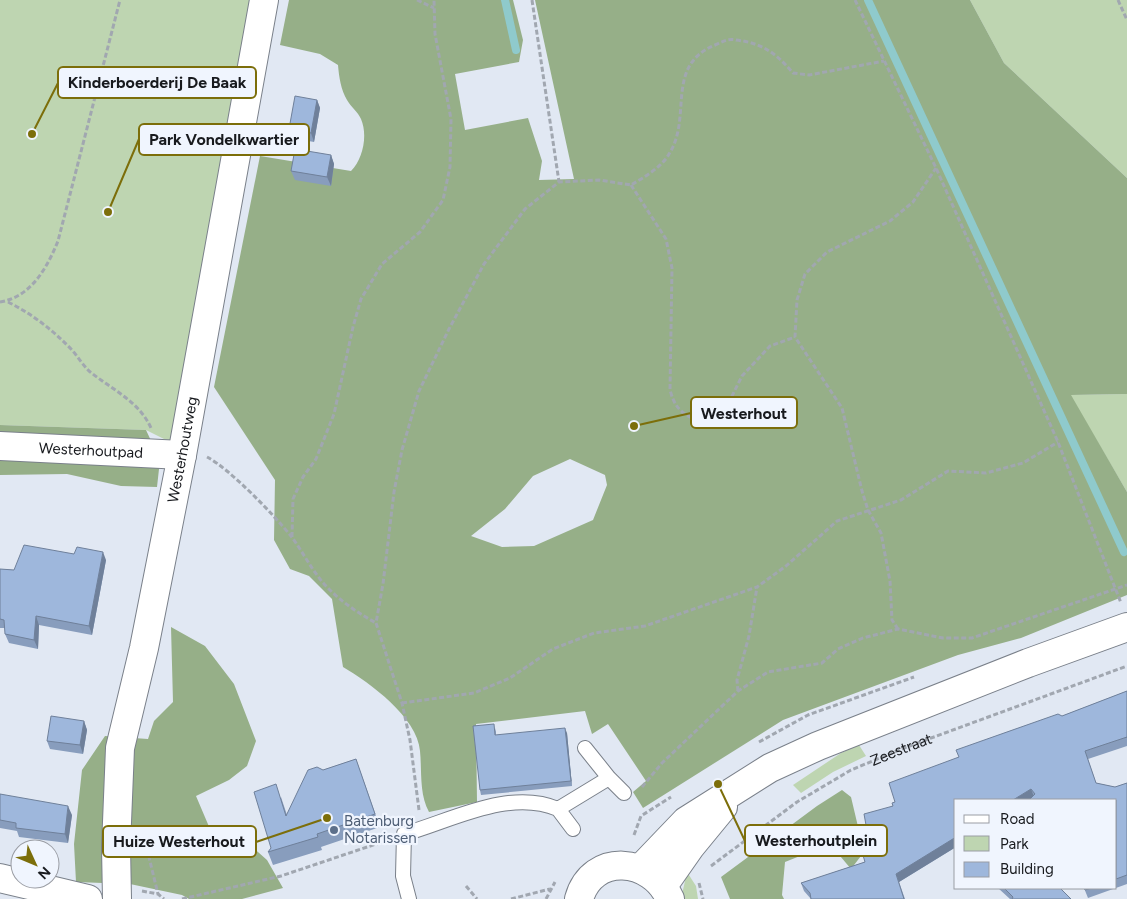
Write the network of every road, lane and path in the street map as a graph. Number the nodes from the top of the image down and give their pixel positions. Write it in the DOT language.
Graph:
graph roads {
  1 [pos="120,0"];
  2 [pos="264,0"];
  3 [pos="417,0"];
  4 [pos="434,0"];
  5 [pos="532,0"];
  6 [pos="855,0"];
  7 [pos="1118,0"];
  8 [pos="434,8"];
  9 [pos="1127,20"];
  10 [pos="884,61"];
  11 [pos="936,168"];
  12 [pos="558,182"];
  13 [pos="631,185"];
  14 [pos="0,302"];
  15 [pos="8,302"];
  16 [pos="795,337"];
  17 [pos="1058,442"];
  18 [pos="0,446"];
  19 [pos="172,454"];
  20 [pos="868,510"];
  21 [pos="292,537"];
  22 [pos="1127,585"];
  23 [pos="757,587"];
  24 [pos="1117,589"];
  25 [pos="1125,617"];
  26 [pos="376,623"];
  27 [pos="898,629"];
  28 [pos="1127,666"];
  29 [pos="738,692"];
  30 [pos="402,704"];
  31 [pos="585,748"];
  32 [pos="608,778"];
  33 [pos="735,792"];
  34 [pos="630,793"];
  35 [pos="558,809"];
  36 [pos="574,829"];
  37 [pos="404,834"];
  38 [pos="641,868"];
  39 [pos="705,872"];
  40 [pos="0,878"];
  41 [pos="698,878"];
  42 [pos="466,886"];
  43 [pos="667,892"];
  44 [pos="158,894"];
  45 [pos="88,899"];
  46 [pos="117,899"];
  47 [pos="164,899"];
  48 [pos="182,899"];
  49 [pos="409,899"];
  50 [pos="477,899"];
  51 [pos="511,899"];
  52 [pos="546,899"];
  53 [pos="579,899"];
  54 [pos="703,899"];
  1 -- 15 [label="path"];
  2 -- 19 [label="street, Westerhoutweg"];
  3 -- 8 [label="path"];
  4 -- 8 [label="path"];
  5 -- 12 [label="path"];
  6 -- 10 [label="path"];
  7 -- 9 [label="path"];
  8 -- 21 [label="path"];
  10 -- 11 [label="path"];
  10 -- 13 [label="path"];
  11 -- 16 [label="path"];
  11 -- 17 [label="path"];
  12 -- 13 [label="path"];
  12 -- 26 [label="path"];
  13 -- 16 [label="path"];
  14 -- 15 [label="path"];
  15 -- 19 [label="path"];
  16 -- 20 [label="path"];
  17 -- 20 [label="path"];
  17 -- 24 [label="path"];
  18 -- 19 [label="street, Westerhoutpad"];
  19 -- 21 [label="path"];
  19 -- 46 [label="street, Westerhoutweg"];
  20 -- 23 [label="path"];
  20 -- 27 [label="path"];
  21 -- 26 [label="path"];
  22 -- 24 [label="path"];
  23 -- 29 [label="path"];
  23 -- 30 [label="path"];
  24 -- 25 [label="path"];
  24 -- 27 [label="path"];
  25 -- 33 [label="street"];
  26 -- 30 [label="path"];
  27 -- 29 [label="path"];
  28 -- 39 [label="path, Zeestraat"];
  29 -- 34 [label="path"];
  30 -- 37 [label="path"];
  31 -- 32 [label="lane"];
  32 -- 34 [label="lane"];
  32 -- 35 [label="lane"];
  33 -- 38 [label="street"];
  33 -- 43 [label="street"];
  35 -- 36 [label="lane"];
  35 -- 37 [label="lane"];
  37 -- 48 [label="path"];
  37 -- 49 [label="lane"];
  38 -- 43 [label="street"];
  38 -- 53 [label="street"];
  40 -- 45 [label="street"];
  41 -- 54 [label="path"];
  42 -- 50 [label="path"];
  44 -- 47 [label="path"];
  51 -- 52 [label="path"];
}
